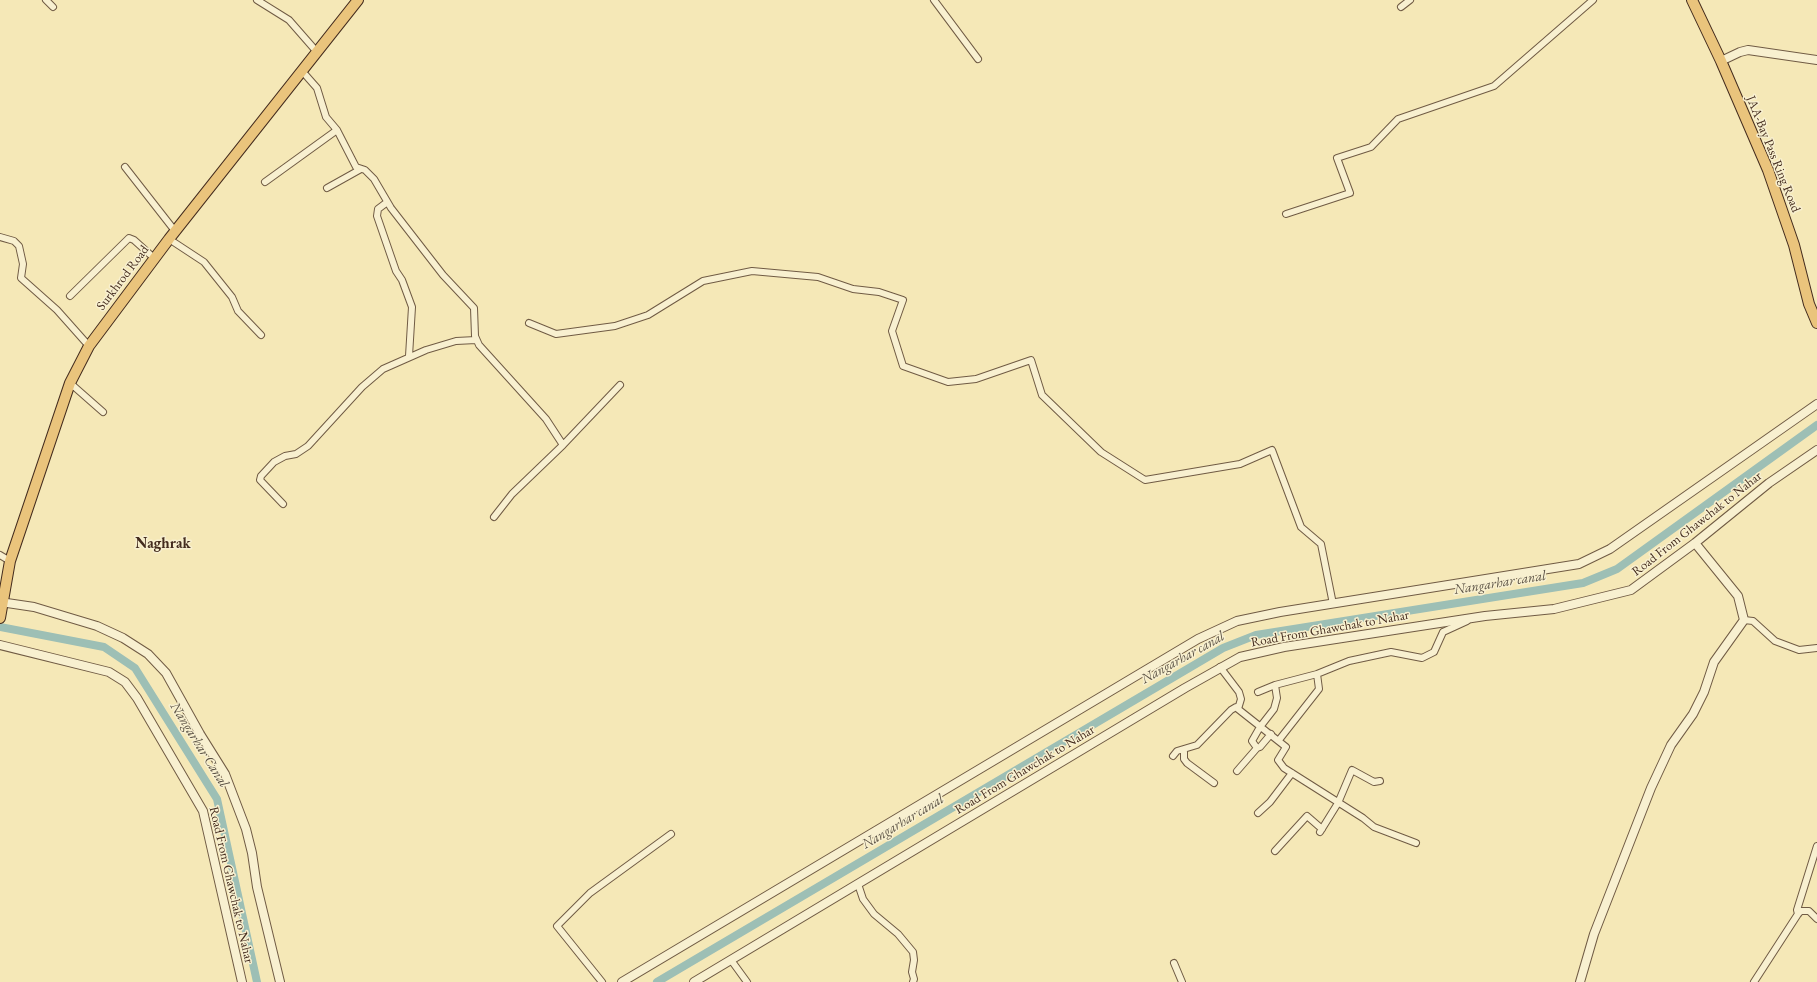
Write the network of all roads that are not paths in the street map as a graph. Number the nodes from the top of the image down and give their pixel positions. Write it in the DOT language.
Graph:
graph roads {
  1 [pos="46,0"];
  2 [pos="257,0"];
  3 [pos="358,0"];
  4 [pos="934,0"];
  5 [pos="1410,0"];
  6 [pos="1593,0"];
  7 [pos="1692,0"];
  8 [pos="53,7"];
  9 [pos="1401,7"];
  10 [pos="317,52"];
  11 [pos="978,59"];
  12 [pos="1720,60"];
  13 [pos="1817,60"];
  14 [pos="302,71"];
  15 [pos="337,130"];
  16 [pos="126,167"];
  17 [pos="361,169"];
  18 [pos="265,182"];
  19 [pos="327,188"];
  20 [pos="386,203"];
  21 [pos="1286,214"];
  22 [pos="172,235"];
  23 [pos="0,237"];
  24 [pos="154,258"];
  25 [pos="70,296"];
  26 [pos="529,323"];
  27 [pos="1817,323"];
  28 [pos="261,335"];
  29 [pos="476,340"];
  30 [pos="89,346"];
  31 [pos="409,356"];
  32 [pos="70,383"];
  33 [pos="620,385"];
  34 [pos="1817,404"];
  35 [pos="103,412"];
  36 [pos="563,445"];
  37 [pos="1817,450"];
  38 [pos="283,504"];
  39 [pos="494,517"];
  40 [pos="1695,543"];
  41 [pos="0,555"];
  42 [pos="10,561"];
  43 [pos="2,602"];
  44 [pos="1333,604"];
  45 [pos="0,618"];
  46 [pos="1473,618"];
  47 [pos="1744,620"];
  48 [pos="0,645"];
  49 [pos="1817,648"];
  50 [pos="1220,667"];
  51 [pos="1317,674"];
  52 [pos="1275,685"];
  53 [pos="1258,692"];
  54 [pos="1238,708"];
  55 [pos="1260,727"];
  56 [pos="1271,734"];
  57 [pos="1279,740"];
  58 [pos="1257,748"];
  59 [pos="1184,749"];
  60 [pos="1173,756"];
  61 [pos="1237,771"];
  62 [pos="1292,773"];
  63 [pos="1380,781"];
  64 [pos="1214,783"];
  65 [pos="1338,803"];
  66 [pos="1258,813"];
  67 [pos="671,834"];
  68 [pos="1416,843"];
  69 [pos="1817,846"];
  70 [pos="1275,851"];
  71 [pos="858,884"];
  72 [pos="1798,914"];
  73 [pos="1817,916"];
  74 [pos="731,960"];
  75 [pos="1174,963"];
  76 [pos="242,982"];
  77 [pos="280,982"];
  78 [pos="602,982"];
  79 [pos="622,982"];
  80 [pos="694,982"];
  81 [pos="747,982"];
  82 [pos="913,982"];
  83 [pos="1182,982"];
  84 [pos="1580,982"];
  85 [pos="1754,982"];
  1 -- 8 [label="street"];
  2 -- 10 [label="street"];
  3 -- 10 [label="main road, Surkhrod Road"];
  4 -- 11 [label="street"];
  5 -- 9 [label="street"];
  6 -- 21 [label="street"];
  7 -- 12 [label="main road, JAA-Bay Pass Ring Road"];
  10 -- 14 [label="main road, Surkhrod Road"];
  12 -- 13 [label="street"];
  12 -- 27 [label="main road, JAA-Bay Pass Ring Road"];
  14 -- 15 [label="street"];
  14 -- 22 [label="main road, Surkhrod Road"];
  15 -- 17 [label="street"];
  15 -- 18 [label="street"];
  16 -- 22 [label="street"];
  17 -- 19 [label="street"];
  17 -- 20 [label="street"];
  20 -- 29 [label="street"];
  20 -- 31 [label="street"];
  22 -- 24 [label="main road, Surkhrod Road"];
  22 -- 28 [label="street"];
  23 -- 30 [label="street"];
  24 -- 25 [label="street"];
  24 -- 30 [label="main road, Surkhrod Road"];
  26 -- 44 [label="street"];
  29 -- 31 [label="street"];
  29 -- 36 [label="street"];
  30 -- 32 [label="main road, Surkhrod Road"];
  31 -- 38 [label="street"];
  32 -- 35 [label="street"];
  32 -- 42 [label="main road, Surkhrod Road"];
  33 -- 36 [label="street"];
  34 -- 44 [label="street"];
  36 -- 39 [label="street"];
  37 -- 40 [label="street, Road From Ghawchak to Nahar"];
  40 -- 46 [label="street, Road From Ghawchak to Nahar"];
  40 -- 47 [label="street"];
  41 -- 42 [label="street"];
  42 -- 43 [label="main road, Surkhrod Road"];
  43 -- 45 [label="main road, Surkhrod Road"];
  43 -- 77 [label="street"];
  44 -- 79 [label="street"];
  46 -- 50 [label="street, Road From Ghawchak to Nahar"];
  46 -- 51 [label="street"];
  47 -- 49 [label="street"];
  47 -- 84 [label="street"];
  48 -- 76 [label="street, Road From Ghawchak to Nahar"];
  50 -- 54 [label="street"];
  50 -- 71 [label="street, Road From Ghawchak to Nahar"];
  51 -- 52 [label="street"];
  51 -- 57 [label="street"];
  52 -- 53 [label="street"];
  52 -- 55 [label="street"];
  54 -- 55 [label="street"];
  54 -- 59 [label="street"];
  55 -- 56 [label="street"];
  55 -- 58 [label="street"];
  56 -- 57 [label="street"];
  56 -- 58 [label="street"];
  57 -- 62 [label="street"];
  58 -- 61 [label="street"];
  59 -- 60 [label="street"];
  59 -- 64 [label="street"];
  62 -- 65 [label="street"];
  62 -- 66 [label="street"];
  63 -- 65 [label="street"];
  65 -- 68 [label="street"];
  65 -- 70 [label="street"];
  67 -- 78 [label="street"];
  69 -- 72 [label="street"];
  71 -- 74 [label="street, Road From Ghawchak to Nahar"];
  71 -- 82 [label="street"];
  72 -- 73 [label="street"];
  72 -- 85 [label="street"];
  74 -- 80 [label="street, Road From Ghawchak to Nahar"];
  74 -- 81 [label="street"];
  75 -- 83 [label="street"];
}
